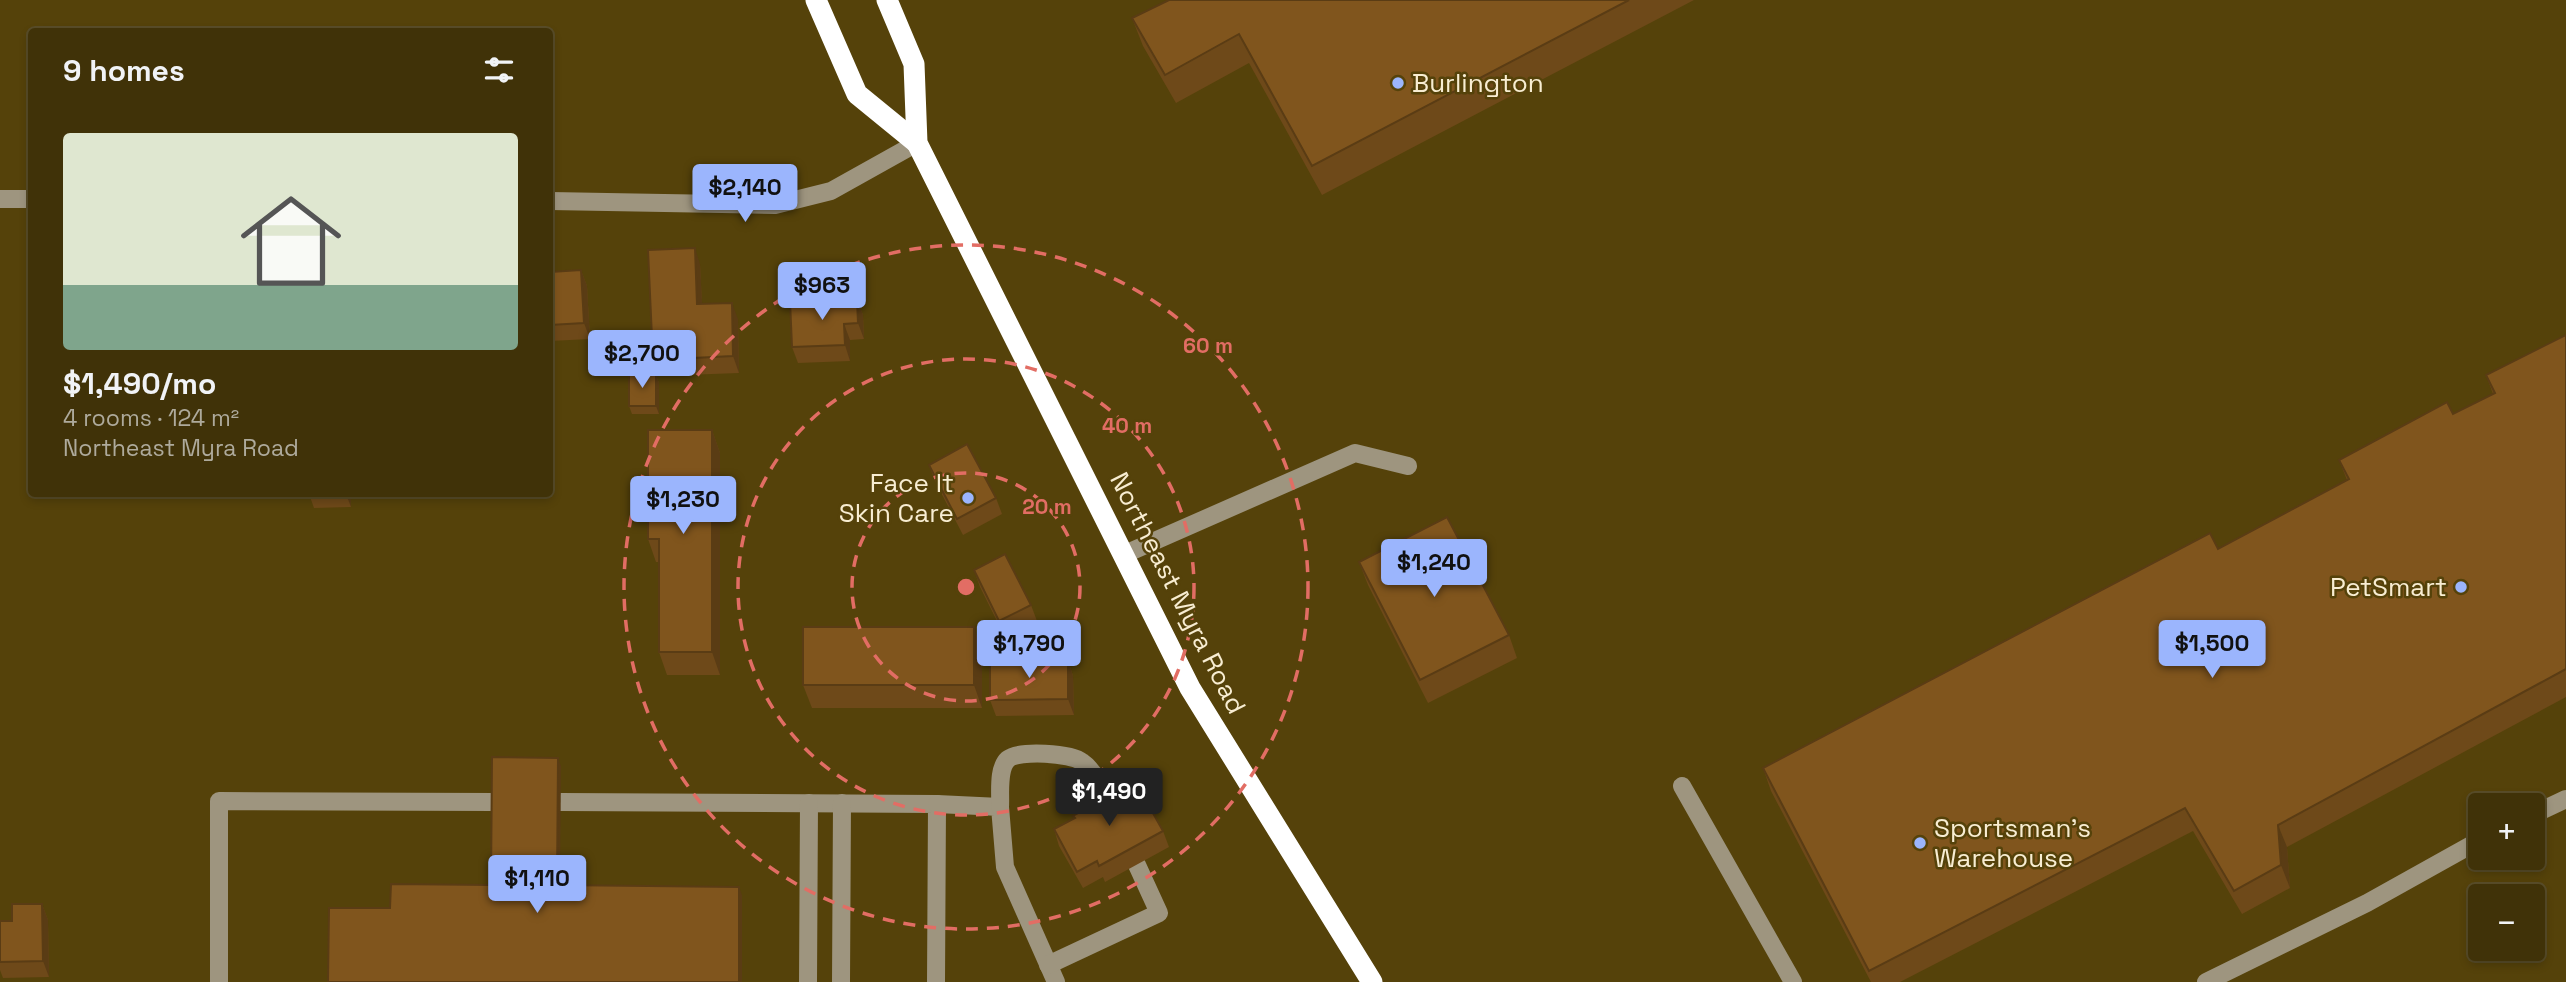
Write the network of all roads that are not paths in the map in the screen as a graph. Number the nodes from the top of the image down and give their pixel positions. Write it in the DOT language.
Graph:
graph roads {
  1 [pos="816,0"];
  2 [pos="887,0"];
  3 [pos="917,143"];
  4 [pos="28,199"];
  5 [pos="0,200"];
  6 [pos="553,201"];
  7 [pos="1408,466"];
  8 [pos="1125,554"];
  9 [pos="1682,786"];
  10 [pos="2566,799"];
  11 [pos="495,802"];
  12 [pos="560,802"];
  13 [pos="808,803"];
  14 [pos="842,803"];
  15 [pos="937,804"];
  16 [pos="1000,807"];
  17 [pos="2545,809"];
  18 [pos="1112,813"];
  19 [pos="2468,848"];
  20 [pos="1136,865"];
  21 [pos="1052,974"];
  22 [pos="219,982"];
  23 [pos="808,982"];
  24 [pos="841,982"];
  25 [pos="936,982"];
  26 [pos="1372,982"];
  27 [pos="1793,982"];
  28 [pos="2206,982"];
  1 -- 3 [label="highway, Northeast Myra Road"];
  2 -- 3 [label="highway, Northeast Myra Road"];
  3 -- 6 [label="street"];
  3 -- 8 [label="highway, Northeast Myra Road"];
  4 -- 5 [label="street"];
  7 -- 8 [label="street"];
  8 -- 26 [label="highway, Northeast Myra Road"];
  9 -- 27 [label="street"];
  10 -- 17 [label="street"];
  11 -- 22 [label="street"];
  12 -- 13 [label="street"];
  13 -- 14 [label="street"];
  13 -- 23 [label="street"];
  14 -- 15 [label="street"];
  14 -- 24 [label="street"];
  15 -- 16 [label="street"];
  15 -- 25 [label="street"];
  16 -- 18 [label="street"];
  16 -- 21 [label="street"];
  19 -- 28 [label="street"];
  20 -- 21 [label="street"];
}
